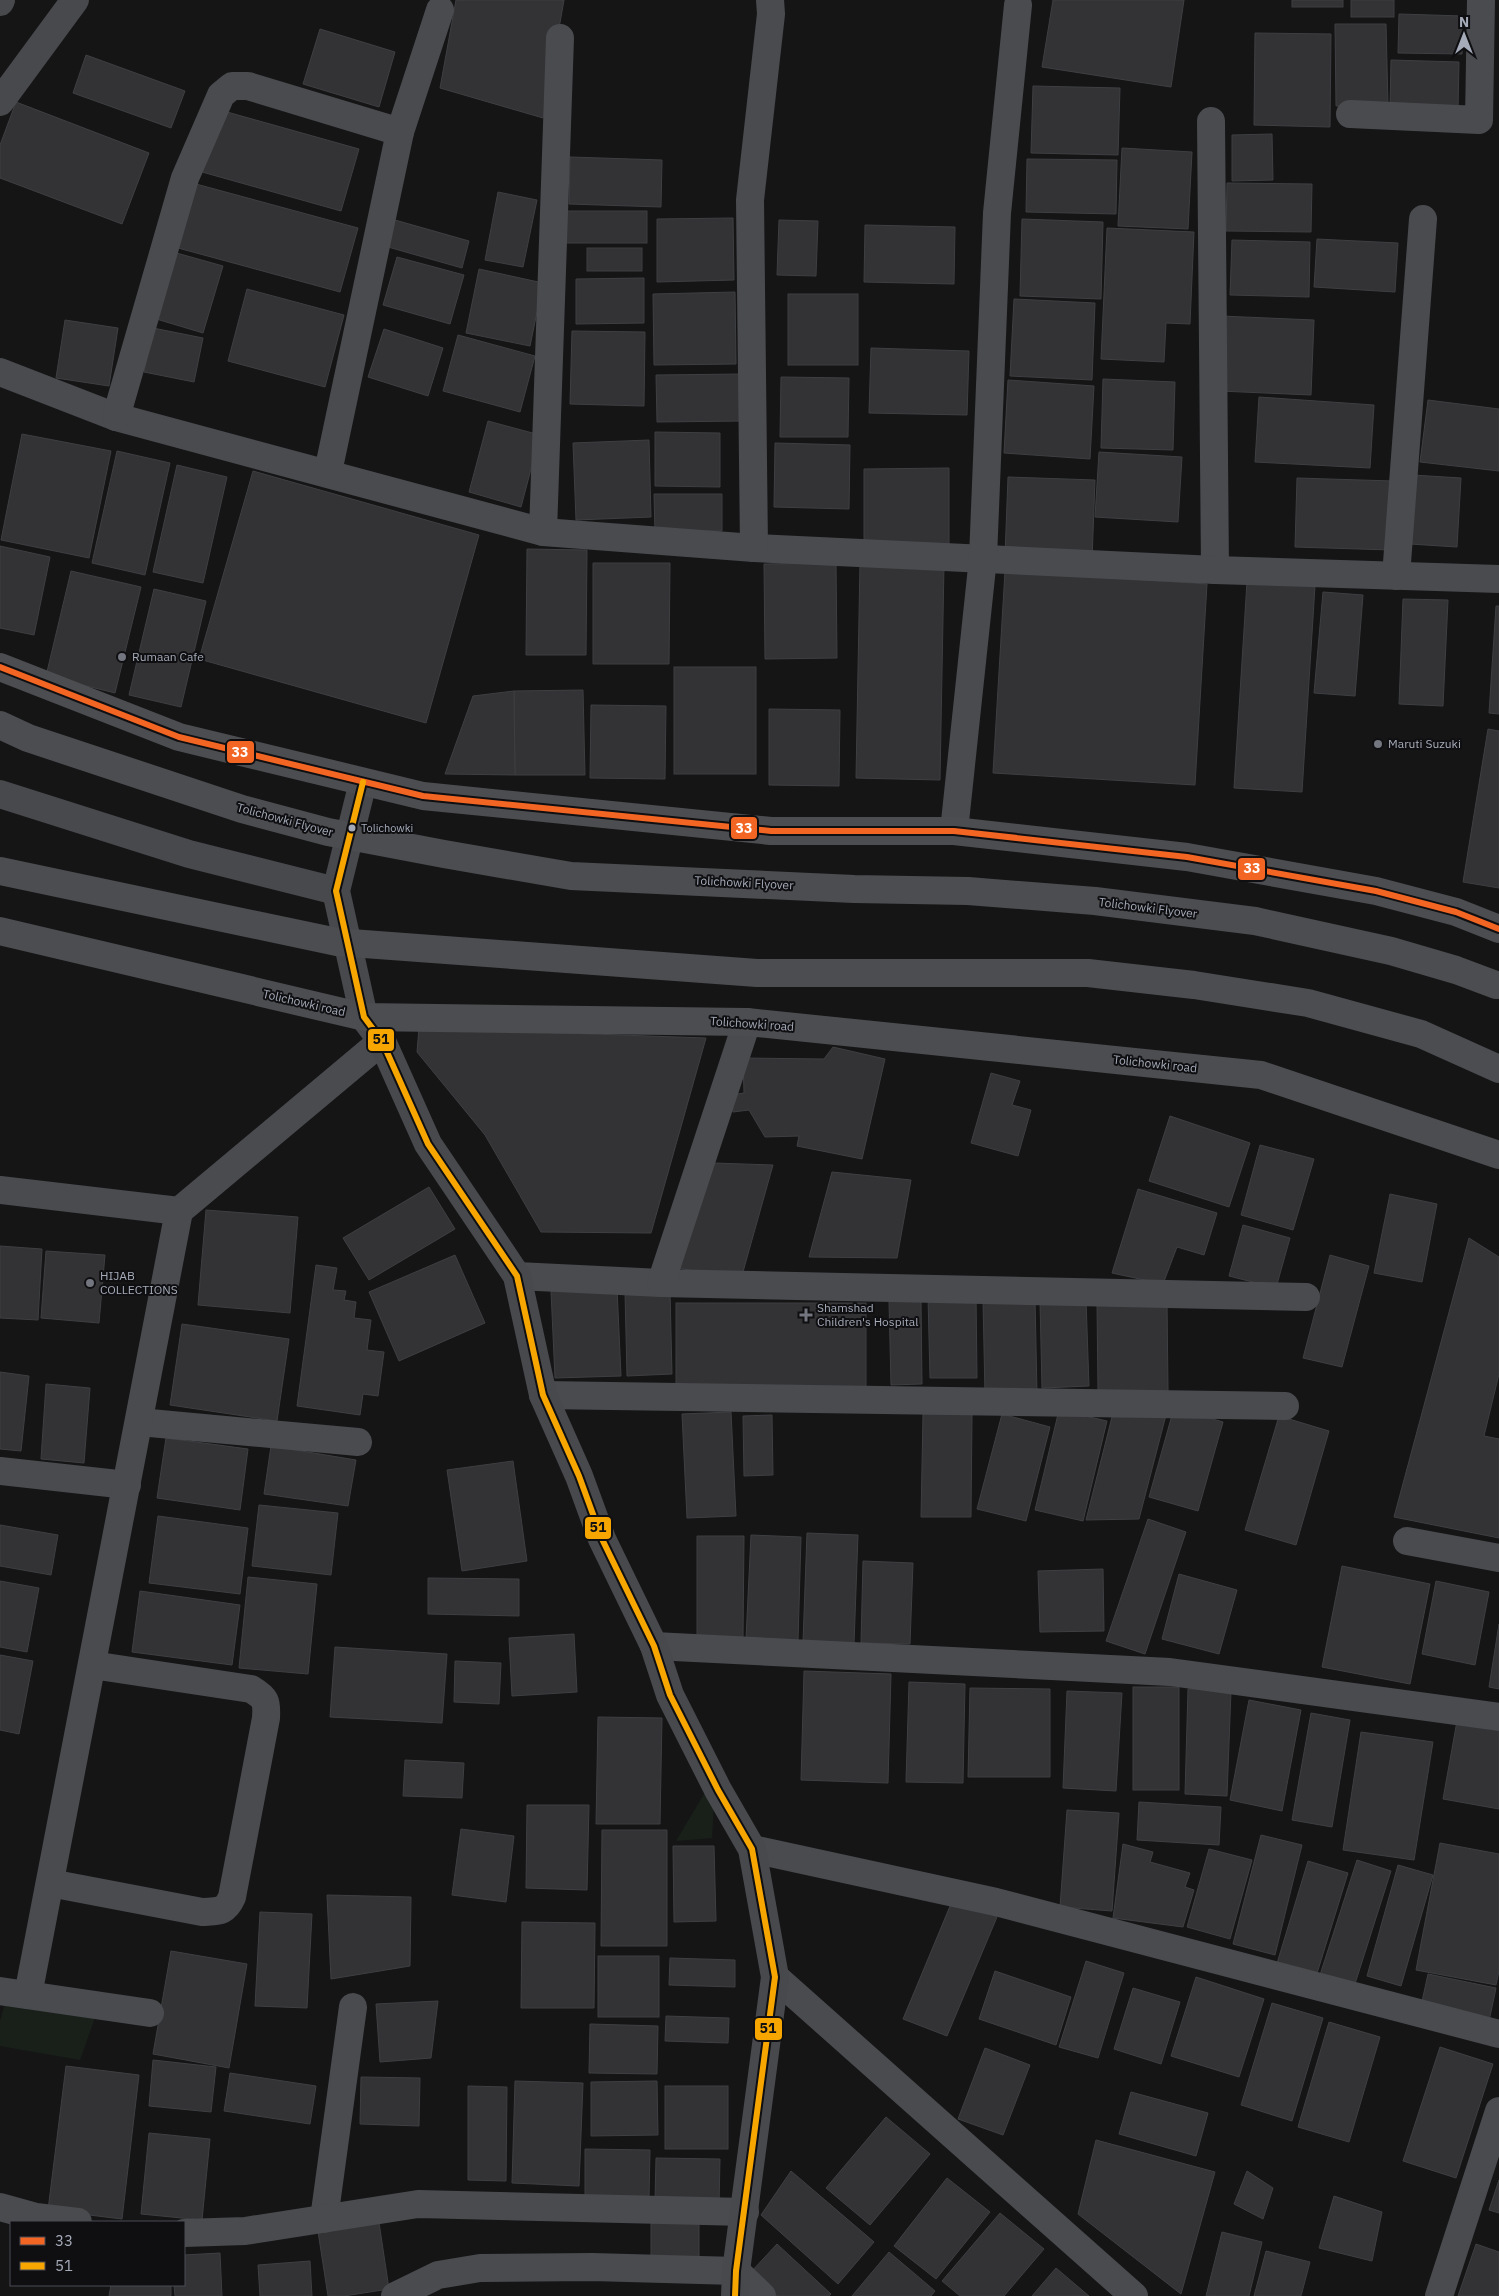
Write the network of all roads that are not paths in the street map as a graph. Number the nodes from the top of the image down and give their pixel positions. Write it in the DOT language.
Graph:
graph roads {
  1 [pos="74,0"];
  2 [pos="770,0"];
  3 [pos="1481,0"];
  4 [pos="1018,5"];
  5 [pos="440,10"];
  6 [pos="560,38"];
  7 [pos="0,102"];
  8 [pos="1350,114"];
  9 [pos="1211,120"];
  10 [pos="1489,120"];
  11 [pos="400,132"];
  12 [pos="1423,219"];
  13 [pos="0,372"];
  14 [pos="116,416"];
  15 [pos="328,472"];
  16 [pos="544,532"];
  17 [pos="754,548"];
  18 [pos="983,558"];
  19 [pos="1215,570"];
  20 [pos="1396,576"];
  21 [pos="1499,579"];
  22 [pos="0,667"];
  23 [pos="0,725"];
  24 [pos="363,782"];
  25 [pos="0,794"];
  26 [pos="954,830"];
  27 [pos="0,871"];
  28 [pos="336,891"];
  29 [pos="1499,929"];
  30 [pos="0,931"];
  31 [pos="1497,986"];
  32 [pos="364,1017"];
  33 [pos="747,1022"];
  34 [pos="382,1041"];
  35 [pos="1499,1069"];
  36 [pos="1499,1155"];
  37 [pos="0,1190"];
  38 [pos="179,1211"];
  39 [pos="517,1276"];
  40 [pos="661,1283"];
  41 [pos="1306,1297"];
  42 [pos="544,1395"];
  43 [pos="1285,1406"];
  44 [pos="139,1422"];
  45 [pos="358,1442"];
  46 [pos="0,1471"];
  47 [pos="127,1485"];
  48 [pos="1407,1541"];
  49 [pos="1499,1558"];
  50 [pos="654,1646"];
  51 [pos="92,1665"];
  52 [pos="1499,1717"];
  53 [pos="752,1849"];
  54 [pos="50,1883"];
  55 [pos="775,1977"];
  56 [pos="0,1991"];
  57 [pos="28,1995"];
  58 [pos="353,2007"];
  59 [pos="150,2013"];
  60 [pos="1499,2034"];
  61 [pos="1499,2111"];
  62 [pos="0,2207"];
  63 [pos="745,2212"];
  64 [pos="324,2218"];
  65 [pos="70,2221"];
  66 [pos="185,2232"];
  67 [pos="736,2284"];
  68 [pos="395,2296"];
  69 [pos="762,2296"];
  70 [pos="1134,2296"];
  71 [pos="1439,2296"];
  1 -- 7 [label="street"];
  2 -- 17 [label="street"];
  3 -- 10 [label="street"];
  4 -- 18 [label="street"];
  5 -- 11 [label="street"];
  6 -- 16 [label="street"];
  8 -- 10 [label="street"];
  9 -- 19 [label="street"];
  11 -- 14 [label="street"];
  11 -- 15 [label="street"];
  12 -- 20 [label="street"];
  13 -- 14 [label="street"];
  14 -- 15 [label="street"];
  15 -- 16 [label="street"];
  16 -- 17 [label="street"];
  17 -- 18 [label="street"];
  18 -- 19 [label="street"];
  18 -- 26 [label="street"];
  19 -- 20 [label="street"];
  20 -- 21 [label="street"];
  22 -- 24 [label="main road"];
  23 -- 31 [label="main road, Tolichowki Flyover, bridge"];
  24 -- 26 [label="main road"];
  24 -- 28 [label="street"];
  25 -- 28 [label="street"];
  26 -- 29 [label="main road"];
  27 -- 35 [label="main road, bridge"];
  28 -- 32 [label="street"];
  30 -- 32 [label="main road, Tolichowki road"];
  32 -- 33 [label="main road, Tolichowki road"];
  32 -- 34 [label="street"];
  33 -- 36 [label="main road, Tolichowki road"];
  33 -- 40 [label="street"];
  34 -- 38 [label="street"];
  34 -- 39 [label="street"];
  37 -- 38 [label="street"];
  38 -- 44 [label="street"];
  39 -- 40 [label="street"];
  39 -- 42 [label="street"];
  40 -- 41 [label="street"];
  42 -- 43 [label="street"];
  42 -- 50 [label="street"];
  44 -- 45 [label="street"];
  44 -- 47 [label="street"];
  46 -- 47 [label="street"];
  47 -- 51 [label="street"];
  48 -- 49 [label="street"];
  50 -- 52 [label="street"];
  50 -- 53 [label="street"];
  51 -- 54 [label="street"];
  51 -- 54 [label="street"];
  53 -- 55 [label="street"];
  53 -- 60 [label="street"];
  54 -- 57 [label="street"];
  55 -- 63 [label="street"];
  55 -- 70 [label="street"];
  56 -- 57 [label="street"];
  57 -- 59 [label="street"];
  58 -- 64 [label="street"];
  61 -- 71 [label="street"];
  62 -- 65 [label="street"];
  63 -- 64 [label="street"];
  63 -- 67 [label="street"];
  64 -- 66 [label="street"];
  67 -- 68 [label="street"];
  67 -- 69 [label="street"];
}
